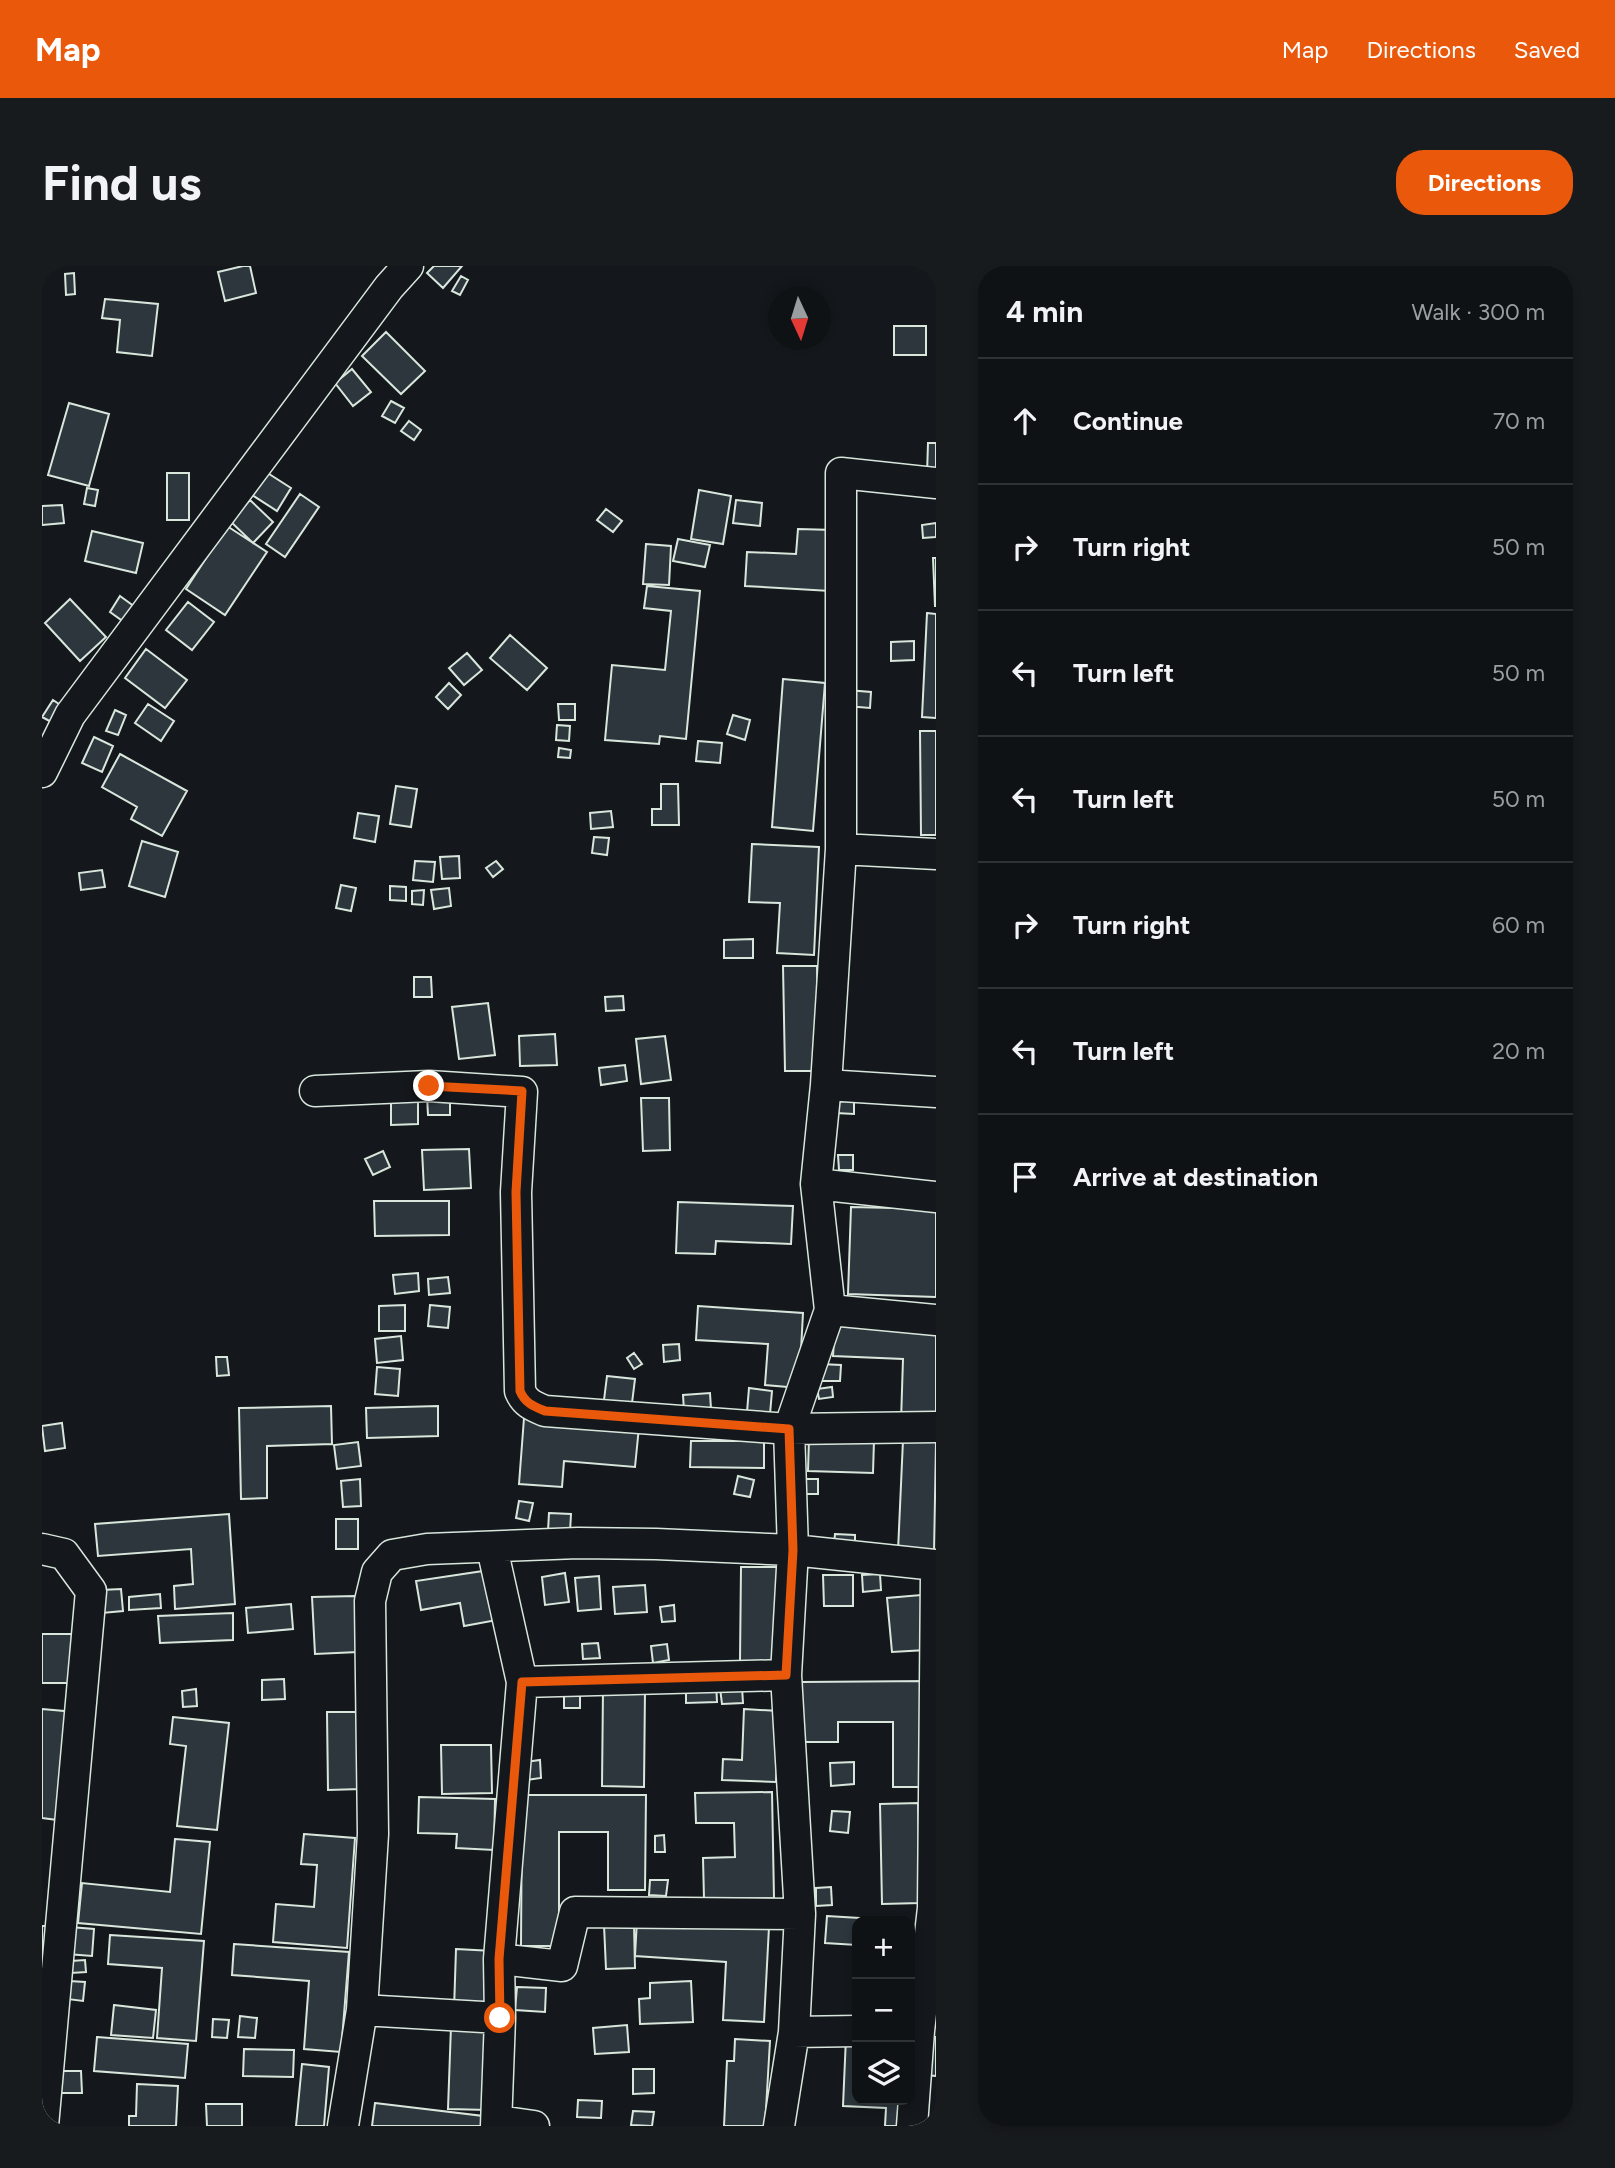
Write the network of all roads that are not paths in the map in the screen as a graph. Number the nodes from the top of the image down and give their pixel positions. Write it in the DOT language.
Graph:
graph roads {
  1 [pos="408,266"];
  2 [pos="936,483"];
  3 [pos="42,772"];
  4 [pos="841,849"];
  5 [pos="936,854"];
  6 [pos="826,1085"];
  7 [pos="315,1091"];
  8 [pos="936,1092"];
  9 [pos="816,1184"];
  10 [pos="936,1197"];
  11 [pos="831,1310"];
  12 [pos="936,1320"];
  13 [pos="936,1427"];
  14 [pos="789,1429"];
  15 [pos="492,1548"];
  16 [pos="42,1549"];
  17 [pos="793,1550"];
  18 [pos="936,1565"];
  19 [pos="936,1574"];
  20 [pos="786,1675"];
  21 [pos="522,1682"];
  22 [pos="934,1908"];
  23 [pos="800,1914"];
  24 [pos="499,1959"];
  25 [pos="362,2011"];
  26 [pos="500,2018"];
  27 [pos="915,2025"];
  28 [pos="852,2031"];
  29 [pos="794,2032"];
  30 [pos="914,2042"];
  31 [pos="497,2123"];
  32 [pos="43,2126"];
  33 [pos="343,2126"];
  34 [pos="534,2126"];
  35 [pos="779,2126"];
  36 [pos="912,2126"];
  1 -- 3 [label="street"];
  2 -- 4 [label="street"];
  4 -- 5 [label="street"];
  4 -- 6 [label="street"];
  6 -- 8 [label="street"];
  6 -- 9 [label="street"];
  7 -- 14 [label="street"];
  9 -- 10 [label="street"];
  9 -- 11 [label="street"];
  11 -- 12 [label="street"];
  11 -- 14 [label="street"];
  13 -- 14 [label="street"];
  14 -- 17 [label="street"];
  15 -- 17 [label="street"];
  15 -- 21 [label="street"];
  15 -- 25 [label="street"];
  16 -- 32 [label="street"];
  17 -- 18 [label="street"];
  17 -- 20 [label="street"];
  19 -- 22 [label="street"];
  20 -- 21 [label="street"];
  20 -- 23 [label="street"];
  21 -- 24 [label="street"];
  22 -- 27 [label="street"];
  23 -- 24 [label="street"];
  23 -- 29 [label="street"];
  24 -- 26 [label="street"];
  25 -- 26 [label="street"];
  25 -- 33 [label="street"];
  26 -- 31 [label="street"];
  28 -- 29 [label="street"];
  29 -- 35 [label="street"];
  30 -- 36 [label="street"];
  31 -- 34 [label="street"];
}
